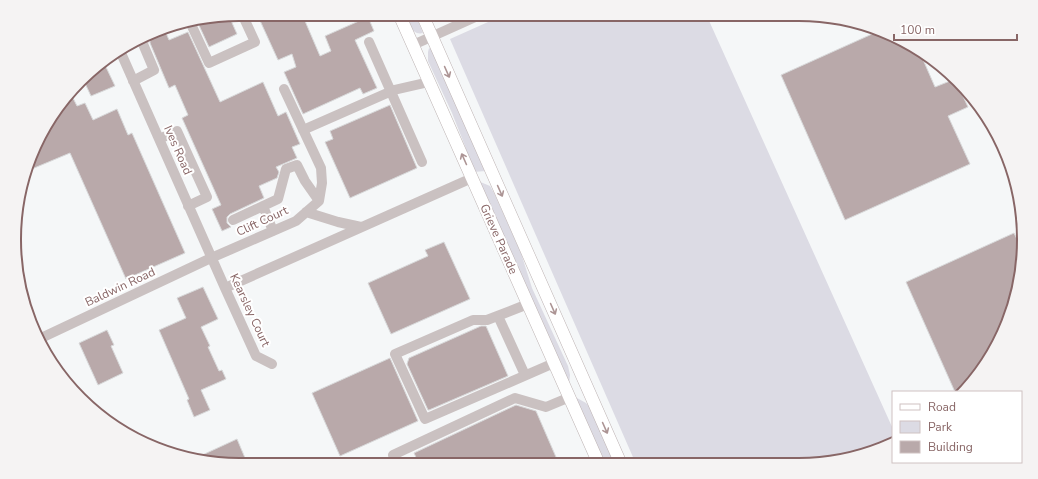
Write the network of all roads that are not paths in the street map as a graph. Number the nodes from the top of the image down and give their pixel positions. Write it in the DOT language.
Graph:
graph roads {
  1 [pos="245,21"];
  2 [pos="403,21"];
  3 [pos="425,21"];
  4 [pos="466,21"];
  5 [pos="192,26"];
  6 [pos="432,36"];
  7 [pos="369,42"];
  8 [pos="143,44"];
  9 [pos="413,45"];
  10 [pos="121,56"];
  11 [pos="133,81"];
  12 [pos="429,82"];
  13 [pos="284,89"];
  14 [pos="391,92"];
  15 [pos="303,130"];
  16 [pos="159,139"];
  17 [pos="422,162"];
  18 [pos="472,178"];
  19 [pos="319,201"];
  20 [pos="188,206"];
  21 [pos="263,206"];
  22 [pos="306,212"];
  23 [pos="233,220"];
  24 [pos="361,227"];
  25 [pos="273,231"];
  26 [pos="212,258"];
  27 [pos="225,288"];
  28 [pos="528,304"];
  29 [pos="498,316"];
  30 [pos="44,337"];
  31 [pos="554,363"];
  32 [pos="272,364"];
  33 [pos="525,375"];
  34 [pos="570,397"];
  35 [pos="394,458"];
  36 [pos="596,458"];
  37 [pos="618,458"];
  1 -- 5 [label="street"];
  2 -- 9 [label="main road, Grieve Parade"];
  3 -- 6 [label="main road, Grieve Parade"];
  4 -- 6 [label="street"];
  6 -- 9 [label="street"];
  6 -- 37 [label="main road, Grieve Parade, one-way"];
  7 -- 14 [label="street"];
  8 -- 11 [label="street"];
  9 -- 12 [label="main road, Grieve Parade"];
  10 -- 11 [label="street, Ives Road"];
  11 -- 16 [label="street, Ives Road"];
  12 -- 14 [label="street"];
  18 -- 12 [label="main road, Grieve Parade, one-way"];
  13 -- 15 [label="street"];
  14 -- 15 [label="street"];
  14 -- 17 [label="street"];
  15 -- 19 [label="street"];
  16 -- 20 [label="street, Ives Road"];
  16 -- 20 [label="street"];
  18 -- 24 [label="street"];
  18 -- 28 [label="main road, Grieve Parade"];
  19 -- 21 [label="street"];
  19 -- 22 [label="street, Clift Court"];
  20 -- 26 [label="street, Ives Road"];
  21 -- 23 [label="street"];
  21 -- 25 [label="street"];
  22 -- 24 [label="street"];
  22 -- 25 [label="street, Clift Court"];
  24 -- 27 [label="street"];
  25 -- 26 [label="street, Clift Court"];
  26 -- 27 [label="street, Kearsley Court"];
  26 -- 30 [label="street, Baldwin Road"];
  27 -- 32 [label="street, Kearsley Court"];
  28 -- 29 [label="street"];
  28 -- 31 [label="main road, Grieve Parade"];
  29 -- 33 [label="street"];
  29 -- 33 [label="street"];
  31 -- 33 [label="street"];
  31 -- 34 [label="main road, Grieve Parade"];
  34 -- 35 [label="street"];
  34 -- 36 [label="main road, Grieve Parade"];
}
